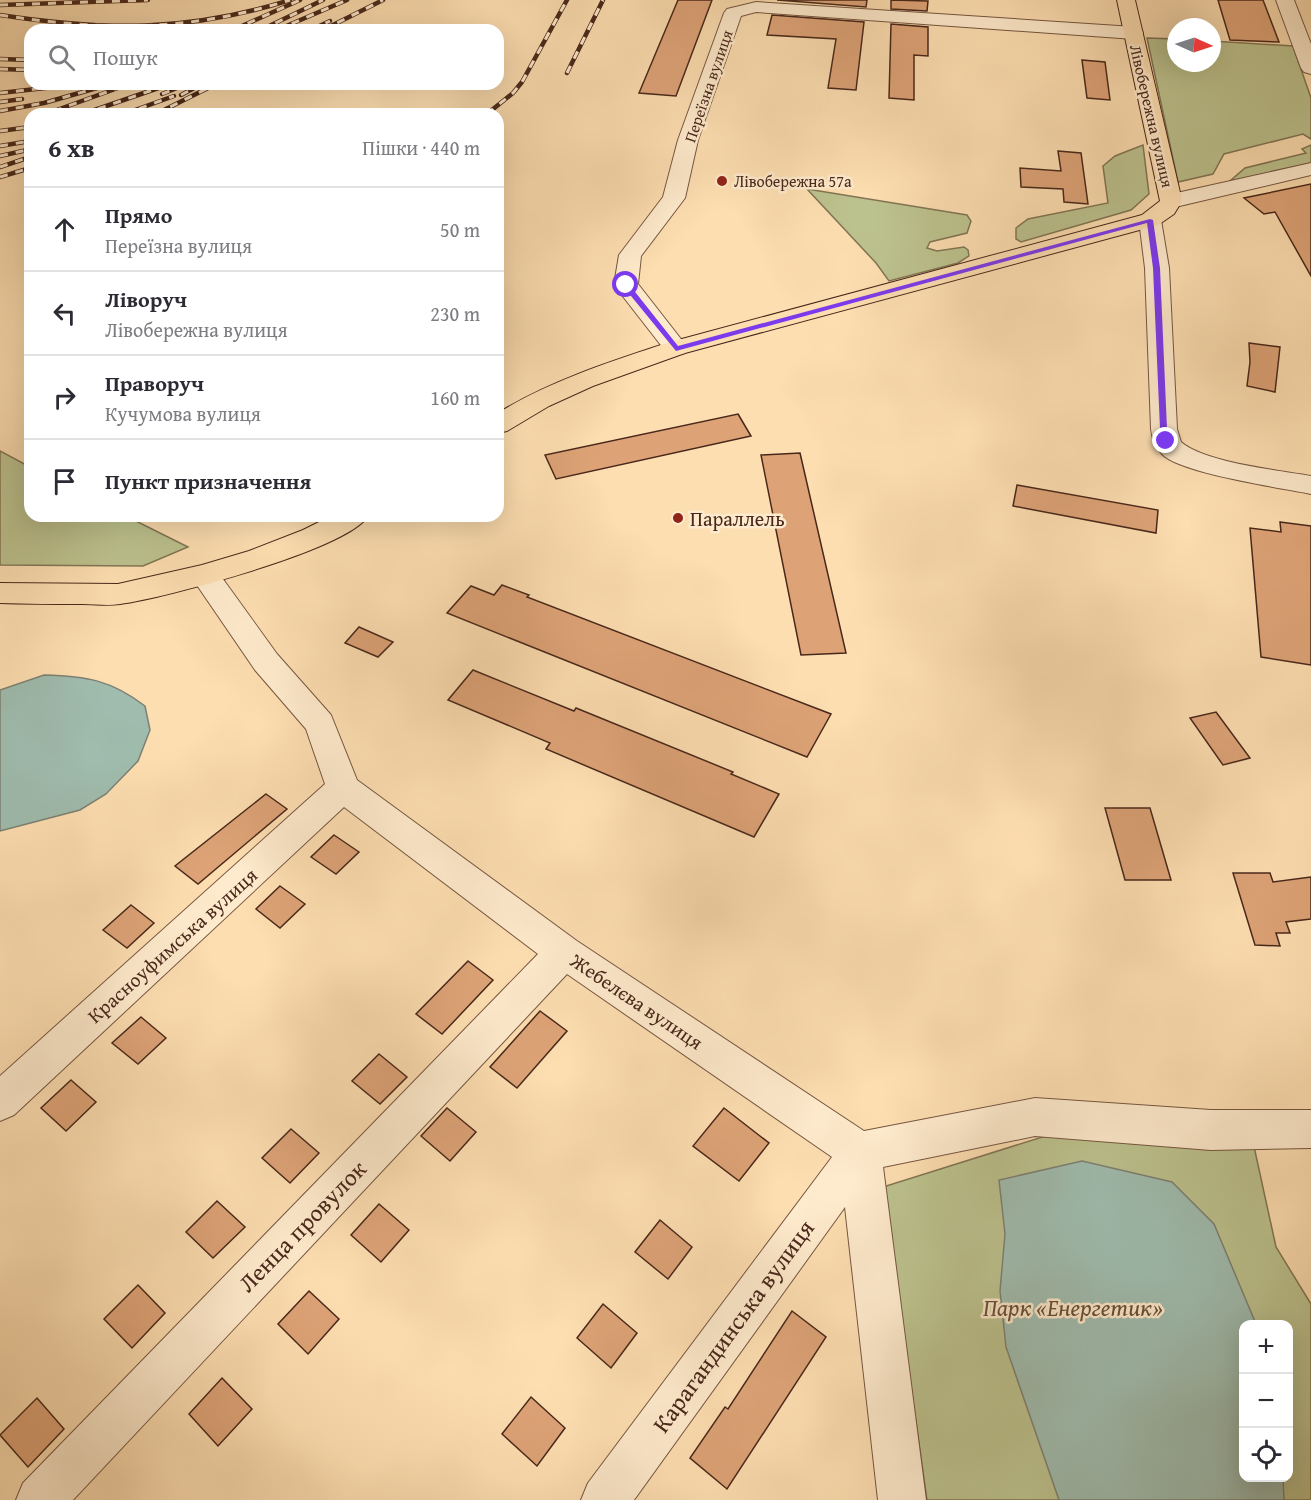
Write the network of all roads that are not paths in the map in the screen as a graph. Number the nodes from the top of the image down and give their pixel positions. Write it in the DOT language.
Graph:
graph roads {
  1 [pos="1126,0"];
  2 [pos="1286,0"];
  3 [pos="1134,33"];
  4 [pos="1311,67"];
  5 [pos="1311,169"];
  6 [pos="1172,201"];
  7 [pos="1150,220"];
  8 [pos="676,348"];
  9 [pos="504,421"];
  10 [pos="1311,485"];
  11 [pos="341,522"];
  12 [pos="205,575"];
  13 [pos="0,593"];
  14 [pos="343,788"];
  15 [pos="564,952"];
  16 [pos="0,1102"];
  17 [pos="1311,1129"];
  18 [pos="860,1152"];
  19 [pos="40,1500"];
  20 [pos="605,1500"];
  21 [pos="902,1500"];
  1 -- 3 [label="main road, Лівобережна вулиця"];
  2 -- 4 [label="street"];
  3 -- 6 [label="main road, Лівобережна вулиця"];
  3 -- 8 [label="street, Переїзна вулиця"];
  5 -- 6 [label="street"];
  6 -- 7 [label="main road, Лівобережна вулиця"];
  7 -- 8 [label="main road, Лівобережна вулиця"];
  7 -- 10 [label="street"];
  8 -- 9 [label="main road, Лівобережна вулиця"];
  11 -- 12 [label="main road"];
  12 -- 13 [label="main road"];
  12 -- 14 [label="street"];
  14 -- 15 [label="street, Жебелєва вулиця"];
  14 -- 16 [label="street, Красноуфимська вулиця"];
  15 -- 18 [label="street, Жебелєва вулиця"];
  15 -- 19 [label="street, Ленца провулок"];
  17 -- 18 [label="street"];
  18 -- 20 [label="street, Карагандинська вулиця"];
  18 -- 21 [label="street"];
}
